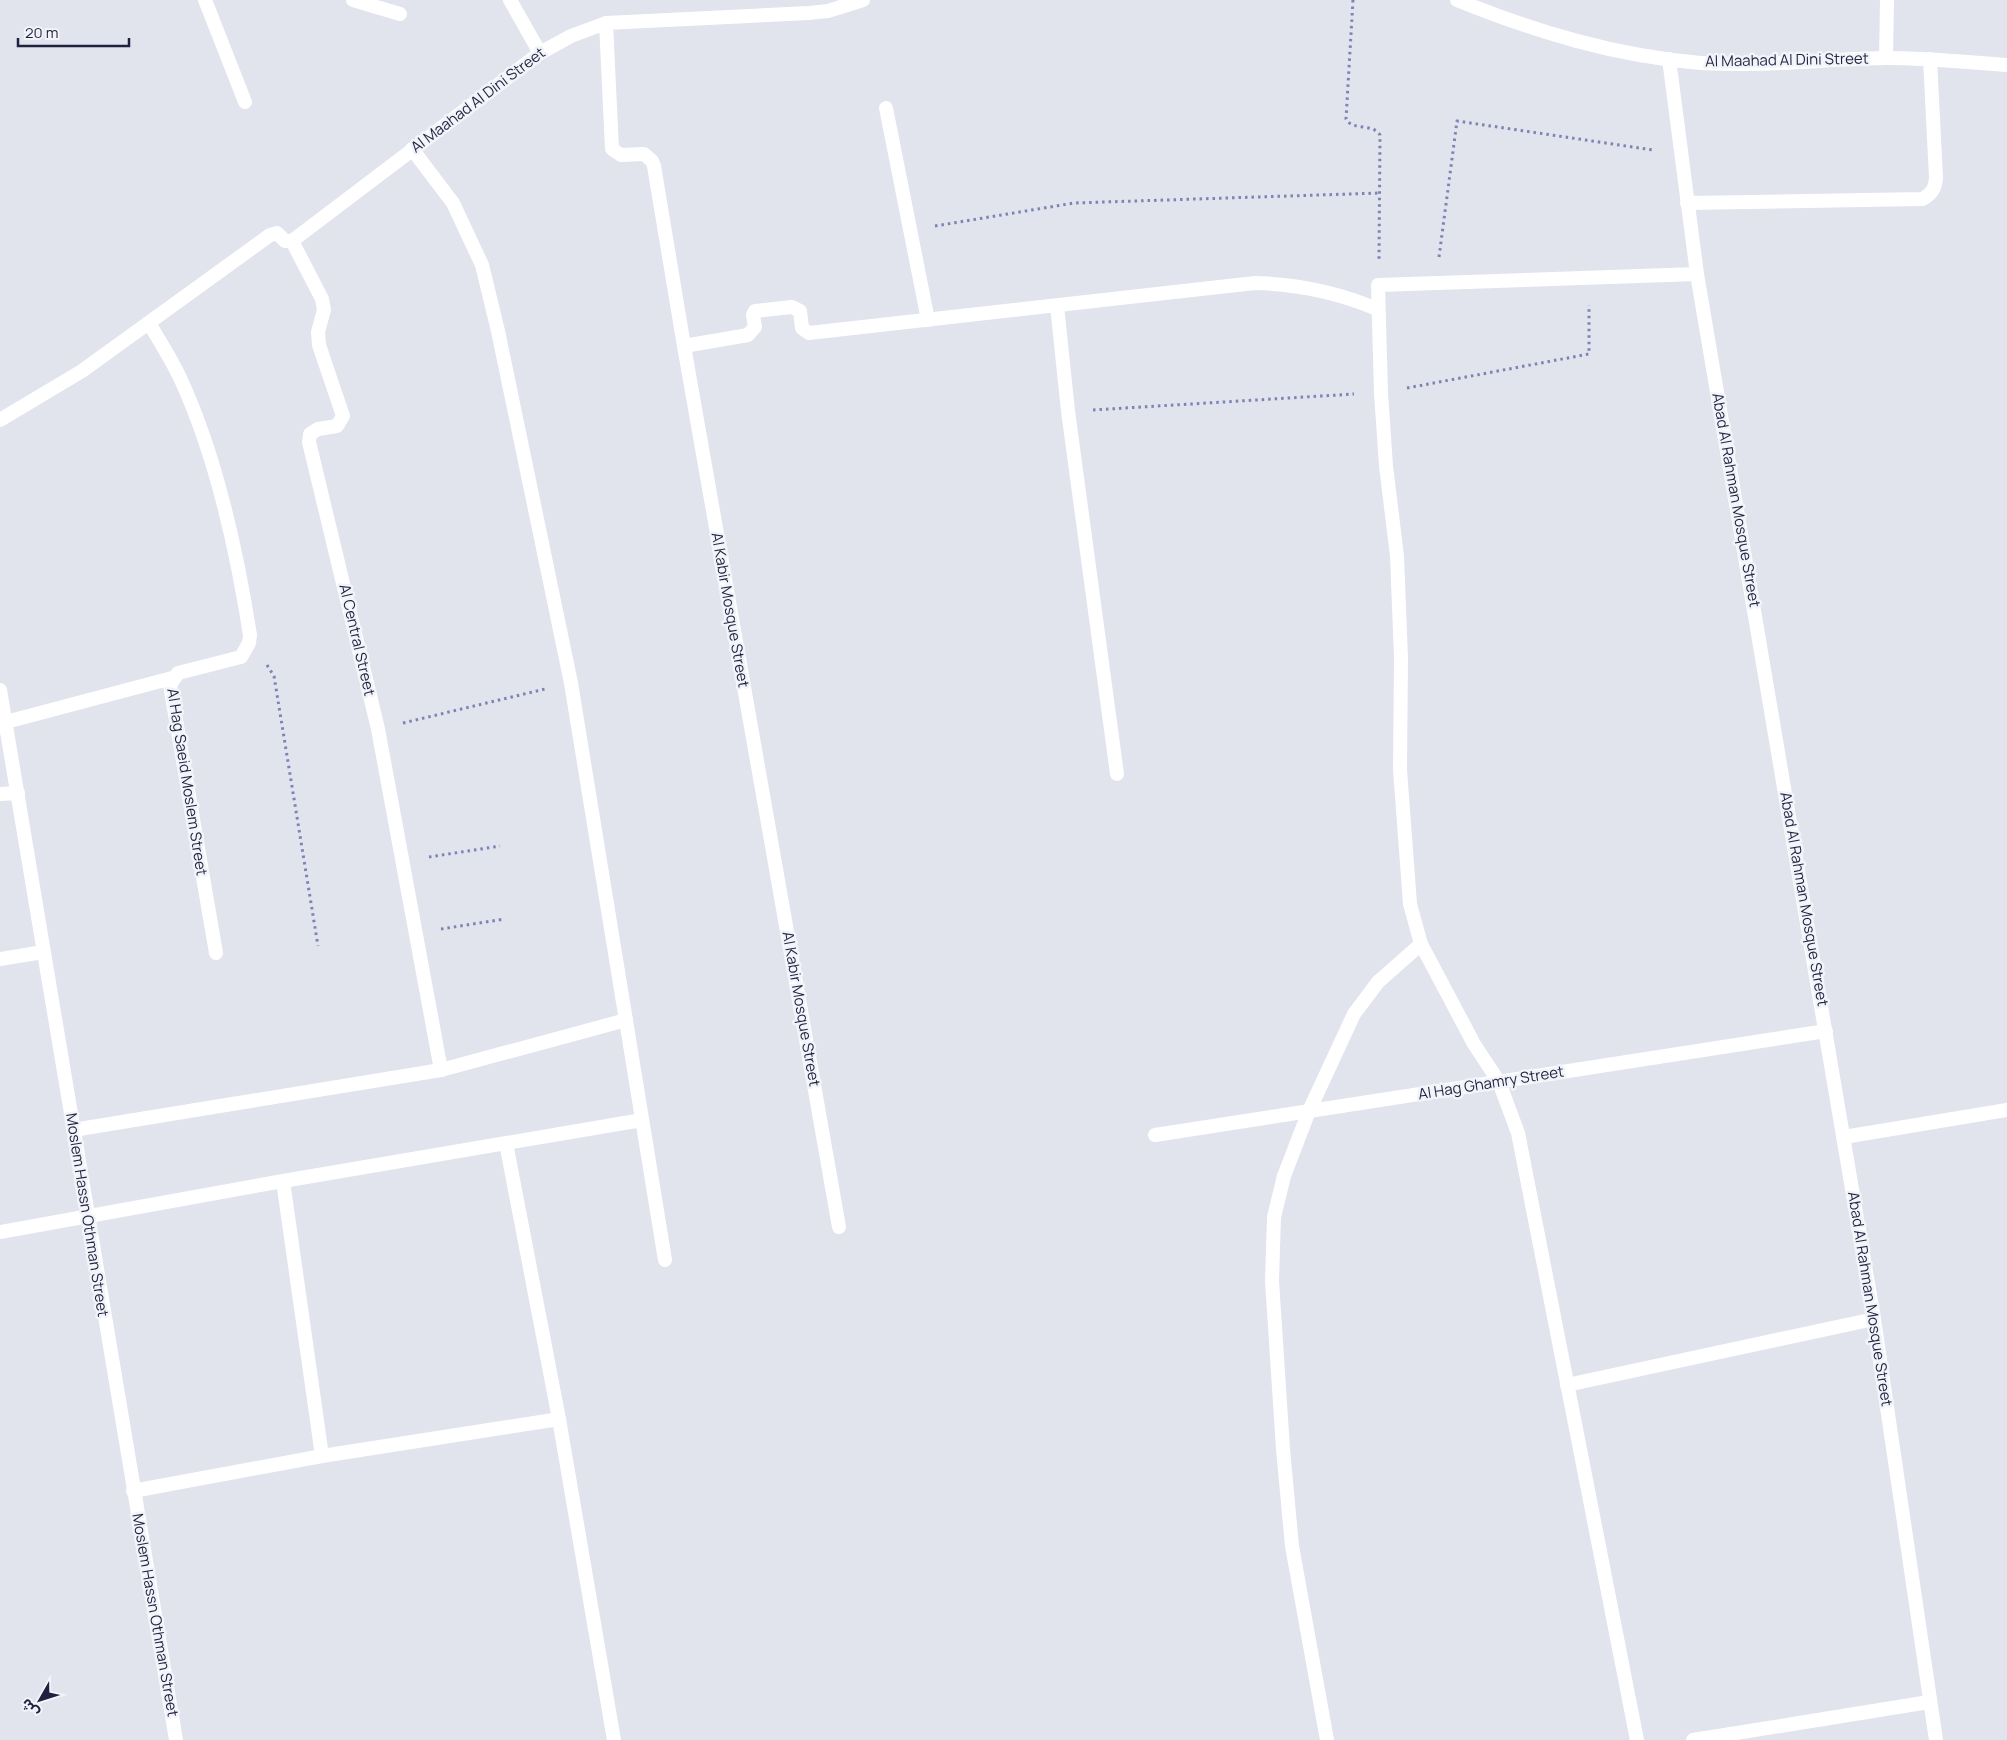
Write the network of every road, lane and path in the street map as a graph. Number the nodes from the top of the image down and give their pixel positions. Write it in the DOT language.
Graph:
graph roads {
  1 [pos="205,0"];
  2 [pos="352,0"];
  3 [pos="510,0"];
  4 [pos="863,0"];
  5 [pos="1352,0"];
  6 [pos="1457,0"];
  7 [pos="1887,0"];
  8 [pos="400,14"];
  9 [pos="606,23"];
  10 [pos="540,54"];
  11 [pos="1886,58"];
  12 [pos="1669,59"];
  13 [pos="1930,59"];
  14 [pos="2007,65"];
  15 [pos="245,102"];
  16 [pos="886,108"];
  17 [pos="412,149"];
  18 [pos="1681,154"];
  19 [pos="1380,193"];
  20 [pos="1687,203"];
  21 [pos="910,230"];
  22 [pos="292,241"];
  23 [pos="1697,274"];
  24 [pos="1589,279"];
  25 [pos="1435,283"];
  26 [pos="1378,285"];
  27 [pos="1057,306"];
  28 [pos="1377,309"];
  29 [pos="928,320"];
  30 [pos="149,323"];
  31 [pos="684,346"];
  32 [pos="1381,393"];
  33 [pos="1068,411"];
  34 [pos="0,420"];
  35 [pos="246,651"];
  36 [pos="172,678"];
  37 [pos="571,683"];
  38 [pos="0,690"];
  39 [pos="6,722"];
  40 [pos="378,729"];
  41 [pos="1117,774"];
  42 [pos="18,793"];
  43 [pos="0,794"];
  44 [pos="500,846"];
  45 [pos="402,861"];
  46 [pos="504,919"];
  47 [pos="415,933"];
  48 [pos="1421,944"];
  49 [pos="318,946"];
  50 [pos="43,952"];
  51 [pos="216,953"];
  52 [pos="0,959"];
  53 [pos="626,1020"];
  54 [pos="1826,1031"];
  55 [pos="441,1070"];
  56 [pos="1499,1082"];
  57 [pos="2007,1110"];
  58 [pos="1309,1111"];
  59 [pos="642,1120"];
  60 [pos="73,1130"];
  61 [pos="1155,1135"];
  62 [pos="1844,1136"];
  63 [pos="506,1143"];
  64 [pos="283,1181"];
  65 [pos="88,1216"];
  66 [pos="839,1227"];
  67 [pos="0,1232"];
  68 [pos="665,1260"];
  69 [pos="1874,1319"];
  70 [pos="1567,1385"];
  71 [pos="559,1419"];
  72 [pos="322,1456"];
  73 [pos="133,1492"];
  74 [pos="1929,1702"];
  75 [pos="176,1740"];
  76 [pos="614,1740"];
  77 [pos="1327,1740"];
  78 [pos="1637,1740"];
  79 [pos="1692,1740"];
  80 [pos="1936,1740"];
  1 -- 15 [label="street"];
  2 -- 8 [label="street"];
  3 -- 10 [label="street"];
  4 -- 9 [label="street, Al Maahad Al Dini Street"];
  5 -- 19 [label="path"];
  6 -- 12 [label="street, Al Maahad Al Dini Street"];
  7 -- 11 [label="street"];
  9 -- 10 [label="street, Al Maahad Al Dini Street"];
  9 -- 31 [label="street, Al Kabir Mosque Street"];
  10 -- 17 [label="street, Al Maahad Al Dini Street"];
  11 -- 12 [label="street, Al Maahad Al Dini Street"];
  11 -- 13 [label="street, Al Maahad Al Dini Street"];
  12 -- 18 [label="street, Abad Al Rahman Mosque Street"];
  13 -- 14 [label="street, Al Maahad Al Dini Street"];
  13 -- 20 [label="street"];
  16 -- 21 [label="street"];
  17 -- 22 [label="street, Al Maahad Al Dini Street"];
  17 -- 37 [label="street"];
  18 -- 20 [label="street, Abad Al Rahman Mosque Street"];
  18 -- 25 [label="path"];
  19 -- 21 [label="path"];
  19 -- 26 [label="path"];
  20 -- 23 [label="street, Abad Al Rahman Mosque Street"];
  21 -- 29 [label="street"];
  22 -- 30 [label="street"];
  22 -- 40 [label="street, Al Central Street"];
  23 -- 24 [label="street"];
  23 -- 54 [label="street, Abad Al Rahman Mosque Street"];
  24 -- 25 [label="street"];
  24 -- 32 [label="path"];
  25 -- 26 [label="street"];
  26 -- 28 [label="street"];
  27 -- 28 [label="street"];
  27 -- 29 [label="street"];
  27 -- 33 [label="street"];
  28 -- 32 [label="street"];
  29 -- 31 [label="street"];
  30 -- 34 [label="street"];
  30 -- 35 [label="street"];
  31 -- 66 [label="street, Al Kabir Mosque Street"];
  32 -- 33 [label="path"];
  32 -- 48 [label="street"];
  33 -- 41 [label="street"];
  35 -- 36 [label="street, Al Hag Saeid Moslem Street"];
  35 -- 49 [label="path"];
  36 -- 39 [label="street"];
  36 -- 51 [label="street, Al Hag Saeid Moslem Street"];
  37 -- 40 [label="path"];
  37 -- 53 [label="street"];
  38 -- 39 [label="street, Moslem Hassn Othman Street"];
  39 -- 42 [label="street, Moslem Hassn Othman Street"];
  40 -- 45 [label="street, Al Central Street"];
  42 -- 43 [label="street"];
  42 -- 50 [label="street, Moslem Hassn Othman Street"];
  44 -- 45 [label="path"];
  45 -- 47 [label="street, Al Central Street"];
  46 -- 47 [label="path"];
  47 -- 55 [label="street, Al Central Street"];
  48 -- 56 [label="street"];
  48 -- 58 [label="street"];
  50 -- 52 [label="street"];
  50 -- 60 [label="street, Moslem Hassn Othman Street"];
  53 -- 55 [label="street"];
  53 -- 59 [label="street"];
  54 -- 56 [label="street, Al Hag Ghamry Street"];
  54 -- 62 [label="street, Abad Al Rahman Mosque Street"];
  55 -- 60 [label="street"];
  56 -- 58 [label="street, Al Hag Ghamry Street"];
  56 -- 70 [label="street"];
  57 -- 62 [label="street"];
  58 -- 61 [label="street, Al Hag Ghamry Street"];
  58 -- 77 [label="street"];
  59 -- 63 [label="street"];
  59 -- 68 [label="street"];
  60 -- 65 [label="street, Moslem Hassn Othman Street"];
  62 -- 69 [label="street, Abad Al Rahman Mosque Street"];
  63 -- 64 [label="street"];
  63 -- 71 [label="street"];
  64 -- 65 [label="street"];
  64 -- 72 [label="street"];
  65 -- 67 [label="street"];
  65 -- 73 [label="street, Moslem Hassn Othman Street"];
  69 -- 70 [label="street"];
  69 -- 74 [label="street, Abad Al Rahman Mosque Street"];
  70 -- 78 [label="street"];
  71 -- 72 [label="street"];
  71 -- 76 [label="street"];
  72 -- 73 [label="street"];
  73 -- 75 [label="street, Moslem Hassn Othman Street"];
  74 -- 79 [label="street"];
  74 -- 80 [label="street, Abad Al Rahman Mosque Street"];
}
